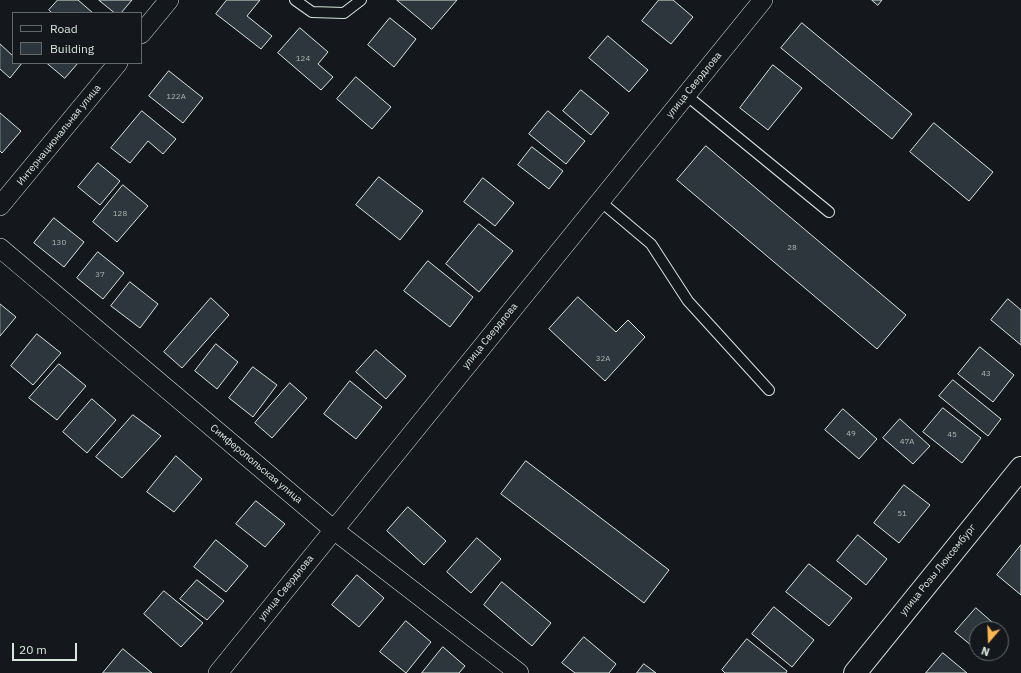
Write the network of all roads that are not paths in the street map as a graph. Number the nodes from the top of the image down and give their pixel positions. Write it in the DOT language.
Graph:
graph roads {
  1 [pos="169,0"];
  2 [pos="295,0"];
  3 [pos="361,0"];
  4 [pos="763,0"];
  5 [pos="142,33"];
  6 [pos="117,64"];
  7 [pos="686,95"];
  8 [pos="600,201"];
  9 [pos="0,206"];
  10 [pos="829,212"];
  11 [pos="0,248"];
  12 [pos="768,390"];
  13 [pos="1021,468"];
  14 [pos="334,530"];
  15 [pos="218,673"];
  16 [pos="519,673"];
  17 [pos="855,673"];
  1 -- 5 [label="street"];
  2 -- 3 [label="lane"];
  4 -- 7 [label="street, улица Свердлова"];
  6 -- 9 [label="street, Интернациональная улица"];
  7 -- 8 [label="street, улица Свердлова"];
  7 -- 10 [label="lane"];
  8 -- 12 [label="lane"];
  8 -- 14 [label="street, улица Свердлова"];
  11 -- 14 [label="street, Симферопольская улица"];
  13 -- 17 [label="main road, улица Розы Люксембург"];
  14 -- 15 [label="street, улица Свердлова"];
  14 -- 16 [label="street, Симферопольская улица"];
}
